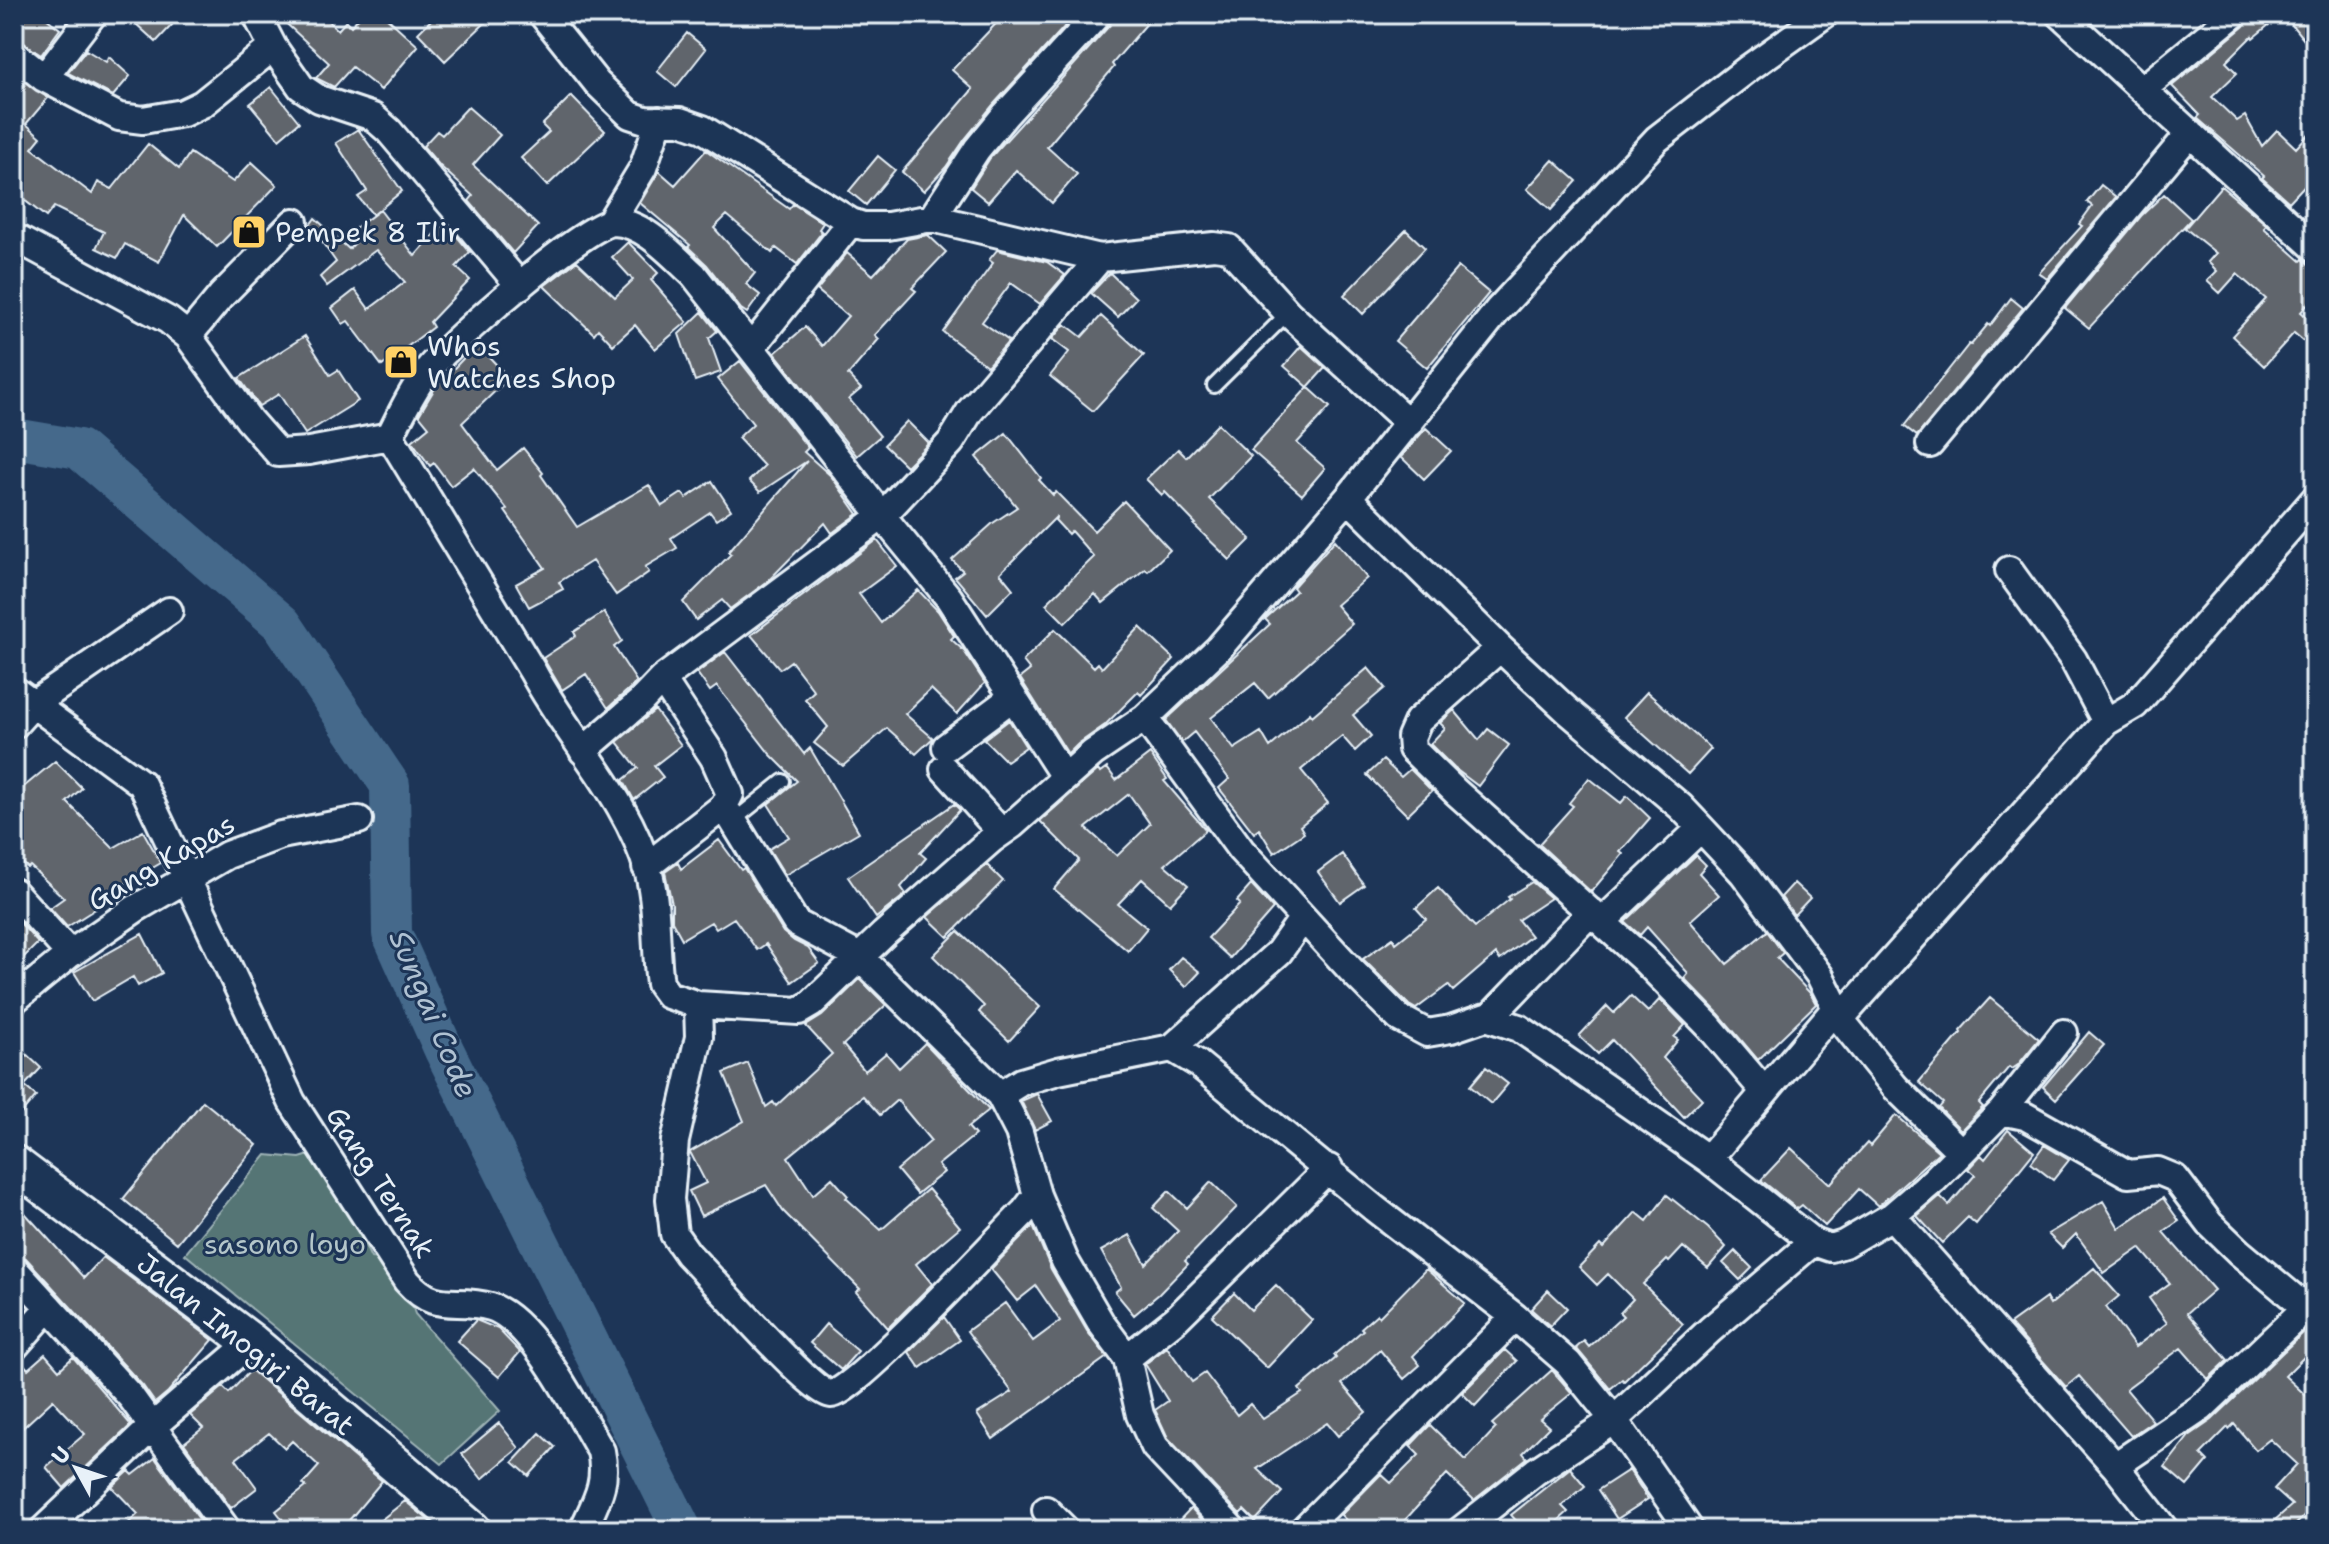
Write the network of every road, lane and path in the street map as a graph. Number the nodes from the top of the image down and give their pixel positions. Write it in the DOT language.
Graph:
graph roads {
  1 [pos="93,14"];
  2 [pos="542,14"];
  3 [pos="1098,14"];
  4 [pos="1825,14"];
  5 [pos="2060,14"];
  6 [pos="2234,14"];
  7 [pos="267,25"];
  8 [pos="14,54"];
  9 [pos="44,78"];
  10 [pos="2143,89"];
  11 [pos="659,120"];
  12 [pos="2190,133"];
  13 [pos="932,218"];
  14 [pos="294,222"];
  15 [pos="610,222"];
  16 [pos="851,222"];
  17 [pos="14,237"];
  18 [pos="2315,247"];
  19 [pos="1100,258"];
  20 [pos="520,286"];
  21 [pos="1288,313"];
  22 [pos="188,336"];
  23 [pos="751,348"];
  24 [pos="1214,386"];
  25 [pos="1409,423"];
  26 [pos="390,436"];
  27 [pos="1930,444"];
  28 [pos="1348,498"];
  29 [pos="2315,499"];
  30 [pos="882,516"];
  31 [pos="2009,570"];
  32 [pos="169,611"];
  33 [pos="1500,648"];
  34 [pos="662,679"];
  35 [pos="23,697"];
  36 [pos="1013,697"];
  37 [pos="1145,718"];
  38 [pos="2106,722"];
  39 [pos="14,725"];
  40 [pos="583,751"];
  41 [pos="1065,778"];
  42 [pos="783,781"];
  43 [pos="728,814"];
  44 [pos="359,820"];
  45 [pos="1701,828"];
  46 [pos="1001,832"];
  47 [pos="646,867"];
  48 [pos="187,880"];
  49 [pos="14,892"];
  50 [pos="1597,917"];
  51 [pos="1303,918"];
  52 [pos="70,954"];
  53 [pos="860,957"];
  54 [pos="14,1000"];
  55 [pos="698,1005"];
  56 [pos="1838,1014"];
  57 [pos="1489,1018"];
  58 [pos="2064,1033"];
  59 [pos="1172,1048"];
  60 [pos="1764,1091"];
  61 [pos="1000,1095"];
  62 [pos="2002,1111"];
  63 [pos="1961,1152"];
  64 [pos="1708,1159"];
  65 [pos="1329,1168"];
  66 [pos="19,1177"];
  67 [pos="1037,1195"];
  68 [pos="1892,1216"];
  69 [pos="1813,1242"];
  70 [pos="14,1269"];
  71 [pos="49,1307"];
  72 [pos="2310,1314"];
  73 [pos="1515,1317"];
  74 [pos="251,1342"];
  75 [pos="14,1347"];
  76 [pos="1127,1358"];
  77 [pos="1614,1420"];
  78 [pos="153,1426"];
  79 [pos="2115,1466"];
  80 [pos="1046,1510"];
  81 [pos="458,1526"];
  82 [pos="43,1530"];
  83 [pos="227,1530"];
  84 [pos="583,1530"];
  85 [pos="1066,1530"];
  86 [pos="1233,1530"];
  87 [pos="1303,1530"];
  88 [pos="1461,1530"];
  89 [pos="1690,1530"];
  90 [pos="2165,1530"];
  1 -- 9 [label="street"];
  2 -- 11 [label="street"];
  3 -- 13 [label="street"];
  4 -- 25 [label="street"];
  5 -- 10 [label="street"];
  6 -- 10 [label="street"];
  7 -- 9 [label="street"];
  7 -- 20 [label="street"];
  8 -- 9 [label="street"];
  10 -- 12 [label="street"];
  11 -- 15 [label="street"];
  11 -- 16 [label="street"];
  12 -- 18 [label="street"];
  12 -- 27 [label="street"];
  13 -- 16 [label="street"];
  13 -- 19 [label="street"];
  14 -- 22 [label="street"];
  15 -- 20 [label="street"];
  15 -- 23 [label="street"];
  16 -- 23 [label="street"];
  17 -- 22 [label="street"];
  19 -- 21 [label="street"];
  19 -- 30 [label="street"];
  20 -- 26 [label="street"];
  21 -- 24 [label="lane"];
  21 -- 25 [label="street"];
  22 -- 26 [label="street"];
  23 -- 30 [label="street"];
  25 -- 28 [label="street"];
  26 -- 40 [label="street"];
  28 -- 33 [label="street"];
  28 -- 37 [label="street"];
  29 -- 38 [label="street"];
  30 -- 34 [label="street"];
  30 -- 36 [label="street"];
  31 -- 38 [label="street"];
  32 -- 35 [label="street"];
  33 -- 45 [label="street"];
  33 -- 50 [label="street"];
  34 -- 40 [label="street"];
  34 -- 43 [label="street"];
  35 -- 39 [label="street"];
  35 -- 48 [label="street, Gang Ternak"];
  36 -- 41 [label="street"];
  36 -- 46 [label="street"];
  37 -- 41 [label="street"];
  37 -- 51 [label="street"];
  38 -- 56 [label="street"];
  40 -- 47 [label="street"];
  41 -- 46 [label="street"];
  42 -- 43 [label="lane"];
  43 -- 47 [label="street"];
  43 -- 53 [label="street"];
  44 -- 48 [label="street, Gang Kapas"];
  45 -- 50 [label="street"];
  45 -- 56 [label="street"];
  46 -- 53 [label="street"];
  47 -- 55 [label="street"];
  48 -- 52 [label="street, Gang Kapas"];
  48 -- 84 [label="street, Gang Ternak"];
  49 -- 52 [label="street"];
  50 -- 57 [label="street"];
  50 -- 60 [label="street"];
  51 -- 57 [label="street"];
  51 -- 59 [label="street"];
  52 -- 54 [label="street, Gang Kapas"];
  53 -- 55 [label="street"];
  53 -- 61 [label="street"];
  55 -- 67 [label="street"];
  56 -- 60 [label="street"];
  56 -- 63 [label="street"];
  57 -- 64 [label="street"];
  58 -- 62 [label="street"];
  59 -- 61 [label="street"];
  59 -- 65 [label="street"];
  60 -- 64 [label="street"];
  61 -- 67 [label="street"];
  62 -- 63 [label="street"];
  62 -- 72 [label="street"];
  63 -- 68 [label="street"];
  64 -- 69 [label="street"];
  65 -- 73 [label="street"];
  65 -- 76 [label="street"];
  66 -- 74 [label="main road, Jalan Imogiri Barat"];
  67 -- 76 [label="street"];
  68 -- 69 [label="street"];
  68 -- 79 [label="street"];
  69 -- 77 [label="street"];
  70 -- 71 [label="street"];
  71 -- 75 [label="street"];
  71 -- 78 [label="street"];
  72 -- 79 [label="street"];
  73 -- 77 [label="street"];
  73 -- 87 [label="street"];
  74 -- 78 [label="street"];
  74 -- 81 [label="main road, Jalan Imogiri Barat"];
  76 -- 86 [label="street"];
  77 -- 88 [label="street"];
  77 -- 89 [label="street"];
  78 -- 82 [label="street"];
  78 -- 83 [label="street"];
  79 -- 90 [label="street"];
  80 -- 85 [label="street"];
}
